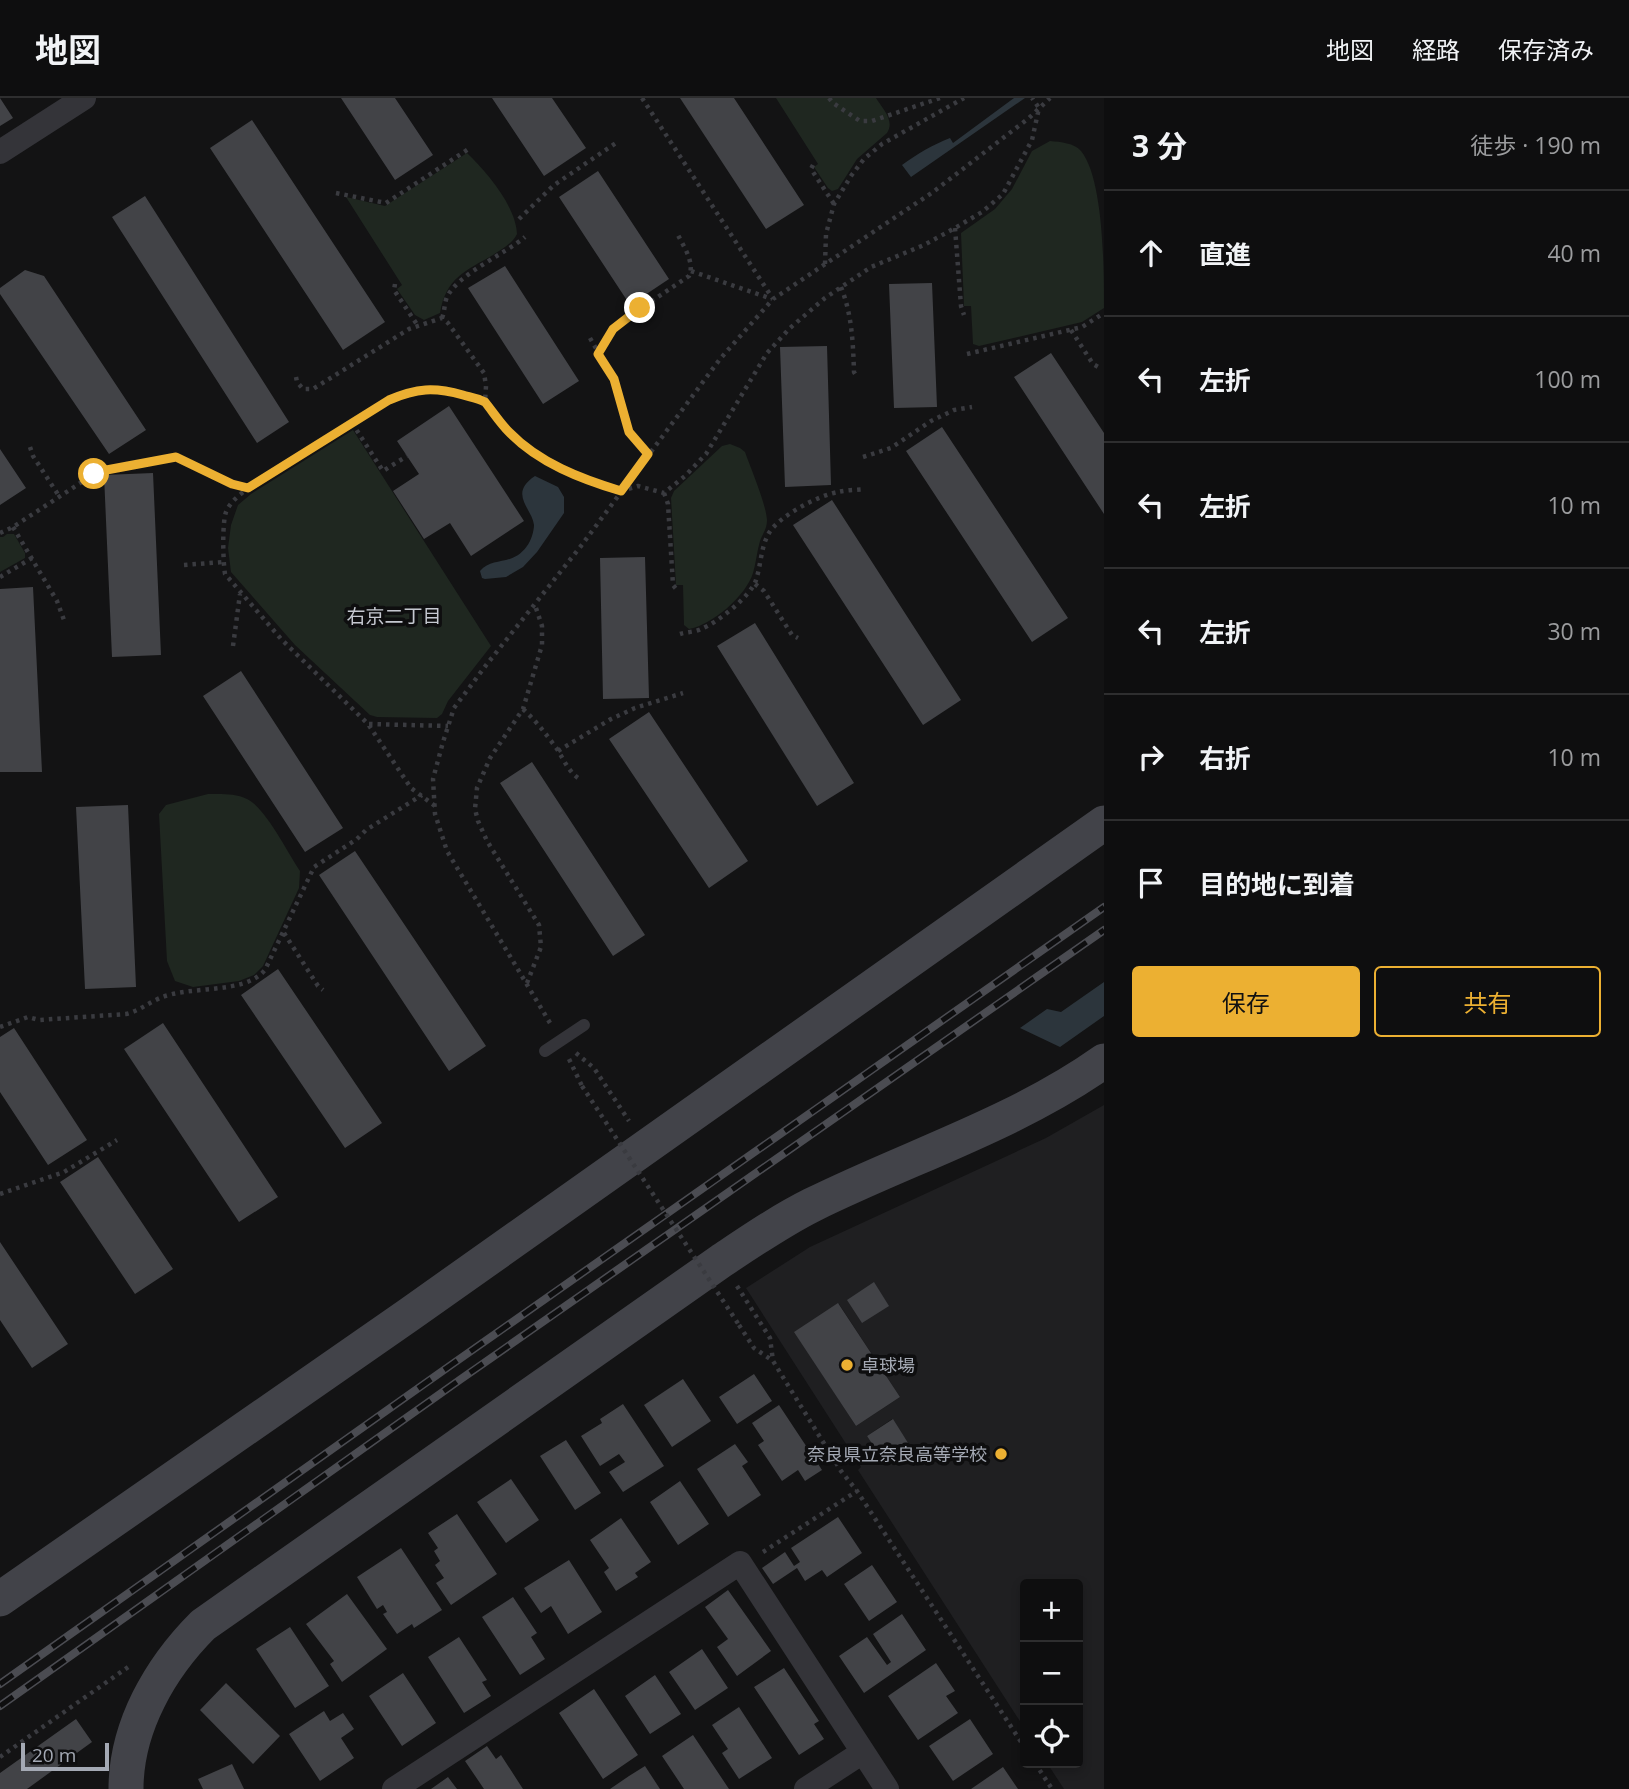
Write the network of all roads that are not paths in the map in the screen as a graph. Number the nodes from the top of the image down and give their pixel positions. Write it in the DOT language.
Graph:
graph roads {
  1 [pos="84,98"];
  2 [pos="0,152"];
  3 [pos="1104,823"];
  4 [pos="584,1025"];
  5 [pos="545,1051"];
  6 [pos="1104,1061"];
  7 [pos="0,1599"];
  8 [pos="863,1752"];
  9 [pos="126,1789"];
  10 [pos="394,1789"];
  11 [pos="806,1789"];
  12 [pos="887,1789"];
  1 -- 2 [label="street"];
  3 -- 7 [label="street"];
  4 -- 5 [label="lane, bridge"];
  6 -- 9 [label="street"];
  8 -- 10 [label="street"];
  8 -- 11 [label="street"];
  8 -- 12 [label="street"];
}
